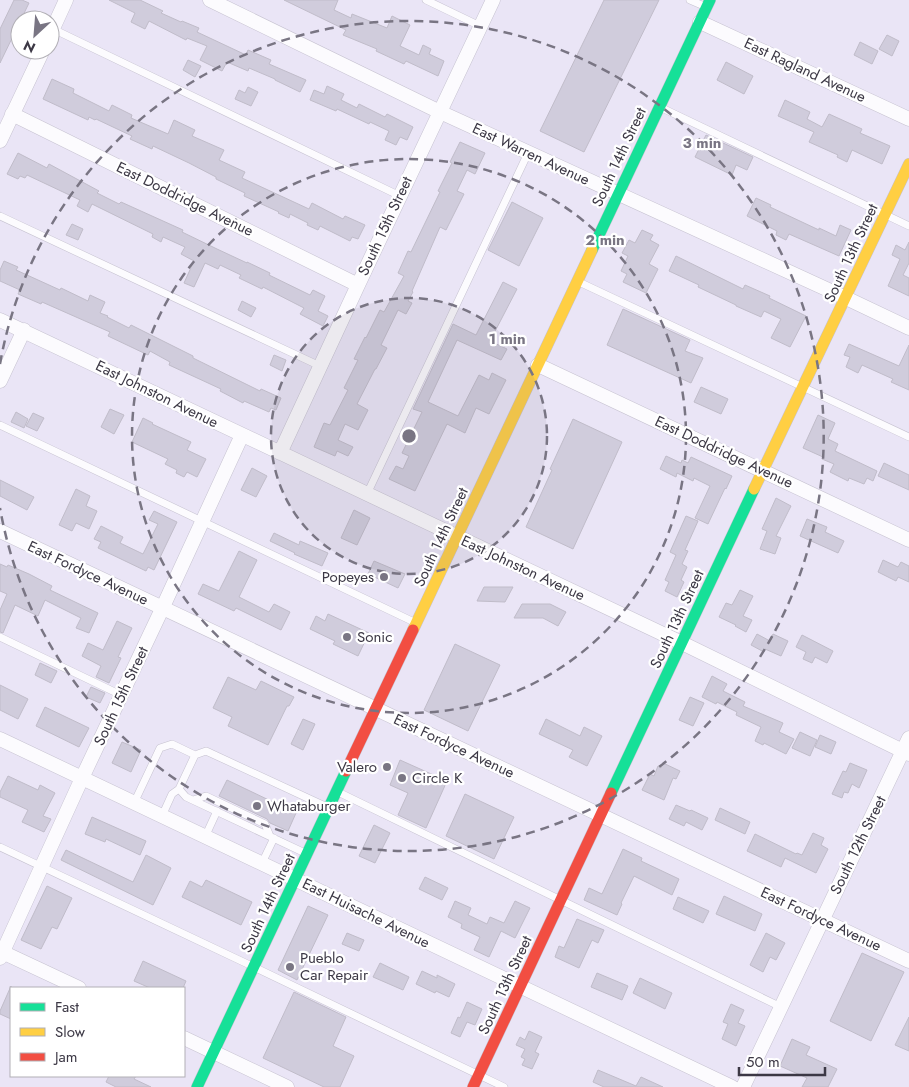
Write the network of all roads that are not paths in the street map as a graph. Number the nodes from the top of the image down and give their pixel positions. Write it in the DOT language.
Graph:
graph roads {
  1 [pos="66,0"];
  2 [pos="210,0"];
  3 [pos="426,0"];
  4 [pos="493,0"];
  5 [pos="690,0"];
  6 [pos="708,4"];
  7 [pos="60,13"];
  8 [pos="700,22"];
  9 [pos="480,26"];
  10 [pos="60,36"];
  11 [pos="38,60"];
  12 [pos="660,107"];
  13 [pos="440,112"];
  14 [pos="12,114"];
  15 [pos="909,119"];
  16 [pos="0,141"];
  17 [pos="528,153"];
  18 [pos="909,164"];
  19 [pos="618,194"];
  20 [pos="400,196"];
  21 [pos="885,214"];
  22 [pos="0,216"];
  23 [pos="909,226"];
  24 [pos="578,281"];
  25 [pos="358,285"];
  26 [pos="846,298"];
  27 [pos="0,320"];
  28 [pos="909,328"];
  29 [pos="24,330"];
  30 [pos="538,365"];
  31 [pos="320,366"];
  32 [pos="0,381"];
  33 [pos="803,387"];
  34 [pos="0,425"];
  35 [pos="242,435"];
  36 [pos="909,437"];
  37 [pos="280,453"];
  38 [pos="763,470"];
  39 [pos="367,494"];
  40 [pos="202,521"];
  41 [pos="0,531"];
  42 [pos="458,537"];
  43 [pos="909,540"];
  44 [pos="162,608"];
  45 [pos="416,623"];
  46 [pos="0,637"];
  47 [pos="682,643"];
  48 [pos="122,695"];
  49 [pos="375,709"];
  50 [pos="909,738"];
  51 [pos="0,739"];
  52 [pos="906,752"];
  53 [pos="195,755"];
  54 [pos="82,778"];
  55 [pos="179,789"];
  56 [pos="336,792"];
  57 [pos="193,800"];
  58 [pos="134,803"];
  59 [pos="329,808"];
  60 [pos="217,812"];
  61 [pos="602,815"];
  62 [pos="162,816"];
  63 [pos="205,837"];
  64 [pos="272,837"];
  65 [pos="0,847"];
  66 [pos="307,854"];
  67 [pos="262,864"];
  68 [pos="42,867"];
  69 [pos="296,880"];
  70 [pos="561,901"];
  71 [pos="822,920"];
  72 [pos="1,953"];
  73 [pos="909,961"];
  74 [pos="254,966"];
  75 [pos="77,987"];
  76 [pos="520,987"];
  77 [pos="781,1007"];
  78 [pos="185,1038"];
  79 [pos="214,1052"];
  80 [pos="479,1075"];
  81 [pos="198,1087"];
  82 [pos="287,1087"];
  83 [pos="473,1087"];
  84 [pos="504,1087"];
  85 [pos="732,1087"];
  86 [pos="743,1087"];
  1 -- 7 [label="street"];
  2 -- 13 [label="street, East Warren Avenue"];
  3 -- 9 [label="lane"];
  4 -- 9 [label="street, South 15th Street"];
  5 -- 6 [label="lane"];
  6 -- 8 [label="main road, South 14th Street"];
  8 -- 12 [label="main road, South 14th Street"];
  8 -- 15 [label="street, East Ragland Avenue"];
  9 -- 13 [label="street, South 15th Street"];
  10 -- 20 [label="lane"];
  11 -- 14 [label="street"];
  12 -- 19 [label="main road, South 14th Street"];
  12 -- 21 [label="lane"];
  13 -- 17 [label="street, East Warren Avenue"];
  13 -- 20 [label="street, South 15th Street"];
  14 -- 16 [label="street"];
  14 -- 25 [label="street, East Doddridge Avenue"];
  17 -- 19 [label="street, East Warren Avenue"];
  17 -- 39 [label="lane"];
  18 -- 21 [label="main road, South 13th Street"];
  19 -- 24 [label="main road, South 14th Street"];
  19 -- 26 [label="street, East Warren Avenue"];
  20 -- 25 [label="street, South 15th Street"];
  21 -- 23 [label="lane"];
  21 -- 26 [label="main road, South 13th Street"];
  22 -- 31 [label="lane"];
  24 -- 30 [label="main road, South 14th Street"];
  24 -- 33 [label="lane"];
  25 -- 31 [label="street, South 15th Street"];
  26 -- 28 [label="street, East Warren Avenue"];
  26 -- 33 [label="main road, South 13th Street"];
  27 -- 29 [label="street, East Johnston Avenue"];
  29 -- 32 [label="street"];
  29 -- 35 [label="street, East Johnston Avenue"];
  30 -- 38 [label="street, East Doddridge Avenue"];
  30 -- 42 [label="main road, South 14th Street"];
  31 -- 37 [label="street, South 15th Street"];
  33 -- 36 [label="lane"];
  33 -- 38 [label="main road, South 13th Street"];
  34 -- 40 [label="lane"];
  35 -- 37 [label="street, East Johnston Avenue"];
  35 -- 40 [label="street, South 15th Street"];
  37 -- 39 [label="street, East Johnston Avenue"];
  38 -- 43 [label="street, East Doddridge Avenue"];
  38 -- 47 [label="main road, South 13th Street"];
  39 -- 42 [label="street, East Johnston Avenue"];
  40 -- 44 [label="street, South 15th Street"];
  40 -- 45 [label="lane"];
  41 -- 44 [label="street, East Fordyce Avenue"];
  42 -- 45 [label="main road, South 14th Street"];
  42 -- 47 [label="street, East Johnston Avenue"];
  44 -- 48 [label="street, South 15th Street"];
  44 -- 49 [label="street, East Fordyce Avenue"];
  45 -- 49 [label="main road, South 14th Street"];
  46 -- 48 [label="lane"];
  47 -- 52 [label="street, East Johnston Avenue"];
  47 -- 61 [label="main road, South 13th Street"];
  48 -- 54 [label="street, South 15th Street"];
  49 -- 56 [label="main road, South 14th Street"];
  49 -- 61 [label="street, East Fordyce Avenue"];
  50 -- 52 [label="street, South 12th Street"];
  51 -- 54 [label="street, East Huisache Avenue"];
  52 -- 71 [label="street, South 12th Street"];
  53 -- 55 [label="lane"];
  53 -- 58 [label="lane"];
  53 -- 59 [label="lane"];
  54 -- 58 [label="street, East Huisache Avenue"];
  54 -- 68 [label="street, South 15th Street"];
  55 -- 57 [label="lane"];
  55 -- 62 [label="lane"];
  56 -- 59 [label="main road, South 14th Street"];
  56 -- 70 [label="lane"];
  57 -- 60 [label="lane"];
  57 -- 64 [label="lane"];
  58 -- 62 [label="street, East Huisache Avenue"];
  59 -- 66 [label="main road, South 14th Street"];
  60 -- 63 [label="lane"];
  60 -- 64 [label="lane"];
  61 -- 70 [label="main road, South 13th Street"];
  61 -- 71 [label="street, East Fordyce Avenue"];
  62 -- 63 [label="street, East Huisache Avenue"];
  63 -- 67 [label="street, East Huisache Avenue"];
  64 -- 66 [label="lane"];
  64 -- 67 [label="lane"];
  65 -- 68 [label="lane"];
  66 -- 69 [label="main road, South 14th Street"];
  67 -- 69 [label="street, East Huisache Avenue"];
  68 -- 72 [label="street, South 15th Street"];
  68 -- 74 [label="lane"];
  69 -- 74 [label="main road, South 14th Street"];
  69 -- 76 [label="street, East Huisache Avenue"];
  70 -- 76 [label="main road, South 13th Street"];
  70 -- 77 [label="lane"];
  71 -- 73 [label="street, East Fordyce Avenue"];
  71 -- 77 [label="street, South 12th Street"];
  72 -- 75 [label="street"];
  74 -- 79 [label="main road, South 14th Street"];
  74 -- 80 [label="lane"];
  76 -- 80 [label="main road, South 13th Street"];
  76 -- 85 [label="street, East Huisache Avenue"];
  77 -- 86 [label="street, South 12th Street"];
  78 -- 79 [label="street"];
  79 -- 81 [label="main road, South 14th Street"];
  79 -- 82 [label="street"];
  80 -- 83 [label="main road, South 13th Street"];
  80 -- 84 [label="lane"];
}
